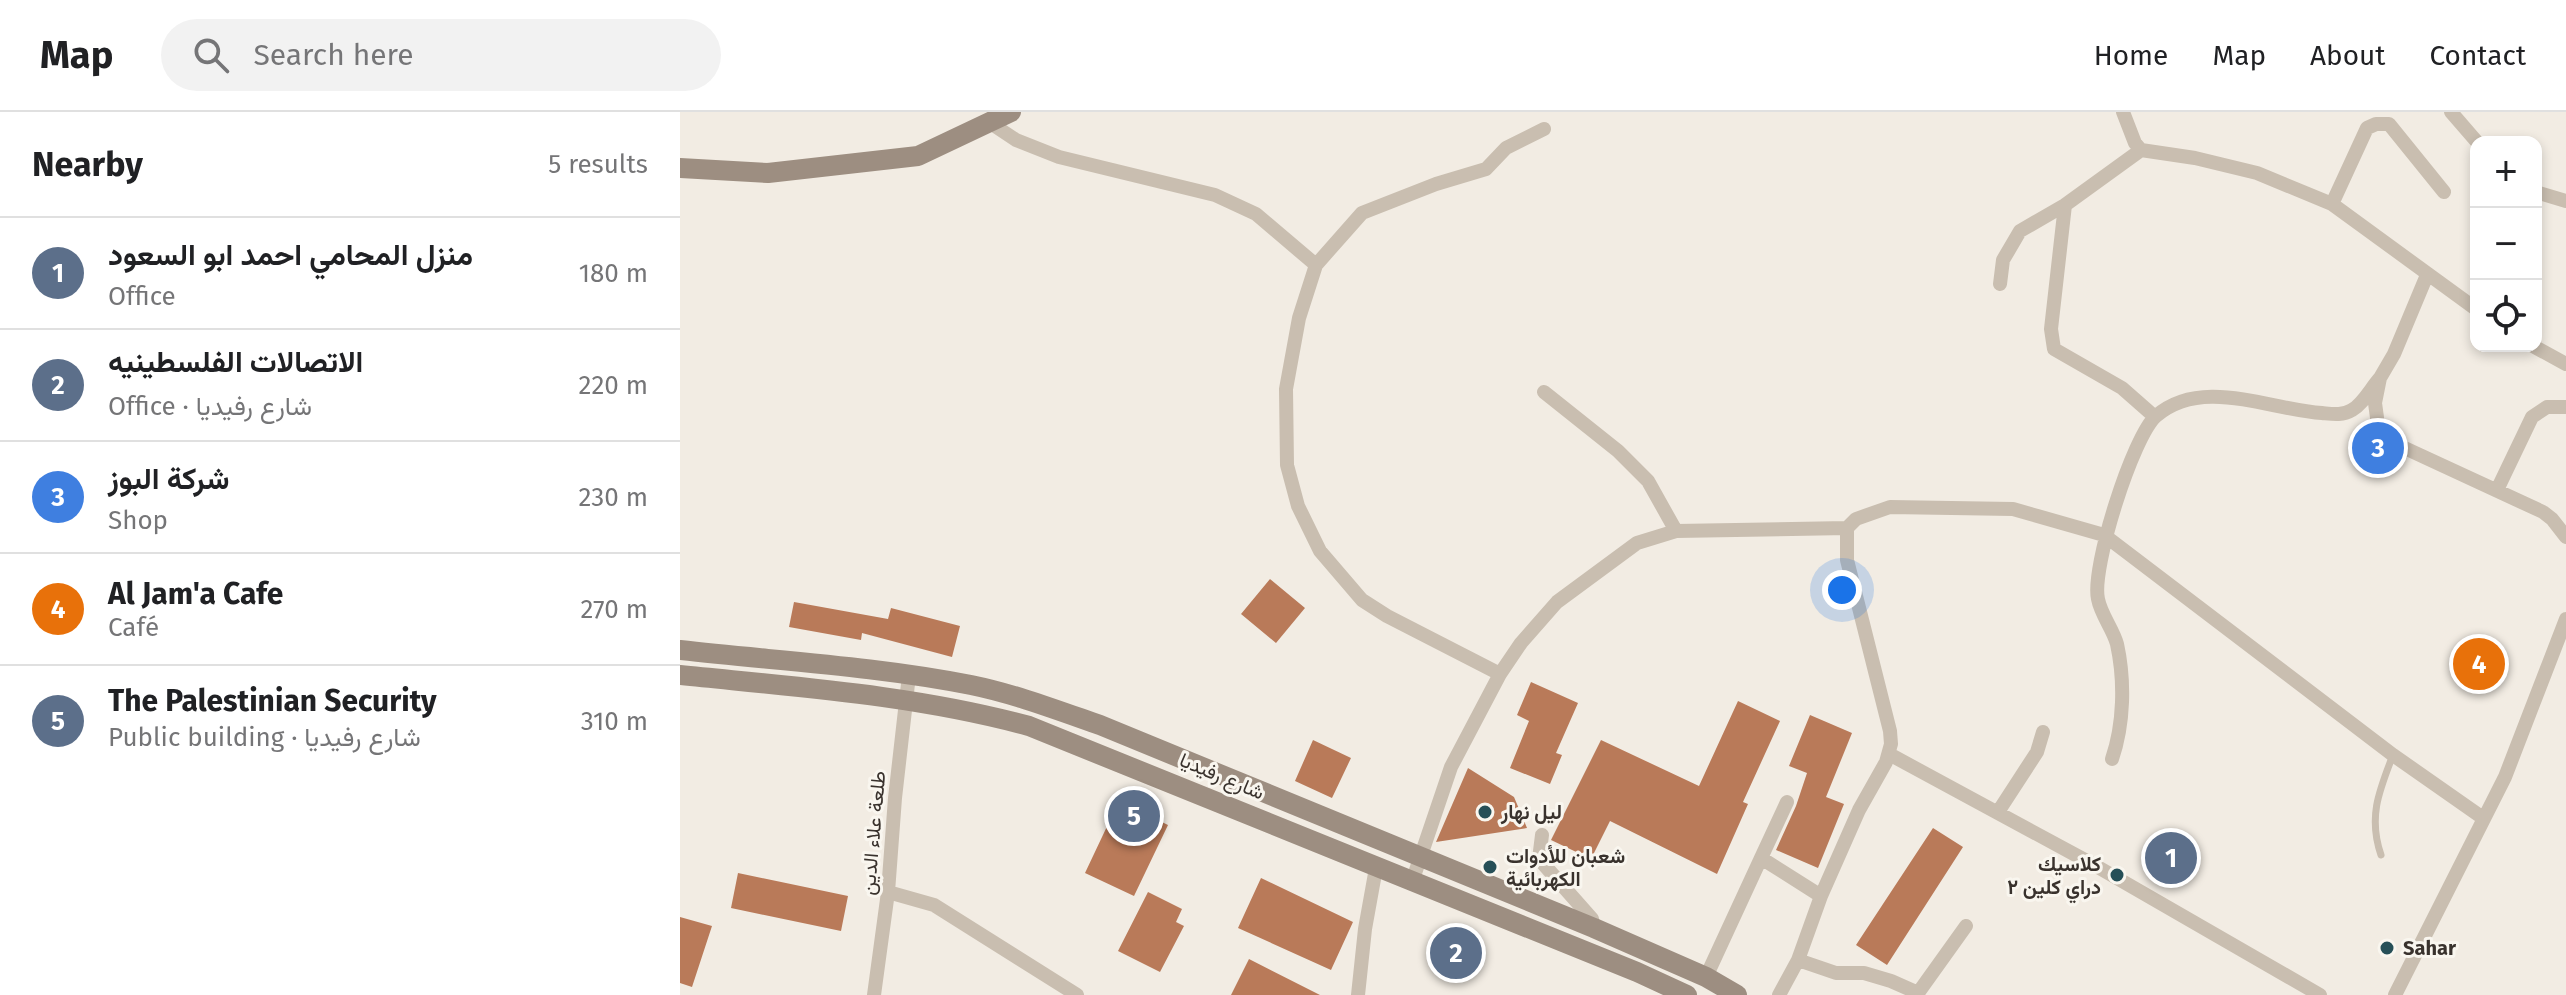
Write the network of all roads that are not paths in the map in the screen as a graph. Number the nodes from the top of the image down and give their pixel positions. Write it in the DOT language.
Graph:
graph roads {
  1 [pos="1011,112"];
  2 [pos="2123,112"];
  3 [pos="2451,112"];
  4 [pos="989,122"];
  5 [pos="1544,129"];
  6 [pos="2472,136"];
  7 [pos="2141,150"];
  8 [pos="680,168"];
  9 [pos="2444,192"];
  10 [pos="2542,194"];
  11 [pos="2566,201"];
  12 [pos="2332,204"];
  13 [pos="2065,205"];
  14 [pos="1316,265"];
  15 [pos="2427,275"];
  16 [pos="2000,284"];
  17 [pos="2470,305"];
  18 [pos="2542,351"];
  19 [pos="2566,364"];
  20 [pos="2380,378"];
  21 [pos="1544,392"];
  22 [pos="2566,407"];
  23 [pos="2155,417"];
  24 [pos="2497,490"];
  25 [pos="1847,528"];
  26 [pos="1676,531"];
  27 [pos="2104,535"];
  28 [pos="2566,537"];
  29 [pos="2566,619"];
  30 [pos="680,650"];
  31 [pos="1500,674"];
  32 [pos="680,675"];
  33 [pos="909,675"];
  34 [pos="907,700"];
  35 [pos="2043,732"];
  36 [pos="1889,754"];
  37 [pos="2393,755"];
  38 [pos="2112,759"];
  39 [pos="1787,802"];
  40 [pos="1998,812"];
  41 [pos="2483,818"];
  42 [pos="1542,835"];
  43 [pos="2381,855"];
  44 [pos="1419,858"];
  45 [pos="1761,858"];
  46 [pos="1376,868"];
  47 [pos="1412,882"];
  48 [pos="888,892"];
  49 [pos="1821,896"];
  50 [pos="1966,926"];
  51 [pos="1594,928"];
  52 [pos="1798,960"];
  53 [pos="1706,977"];
  54 [pos="874,995"];
  55 [pos="1077,995"];
  56 [pos="1358,995"];
  57 [pos="1687,995"];
  58 [pos="1737,995"];
  59 [pos="1779,995"];
  60 [pos="2320,995"];
  61 [pos="2395,995"];
  1 -- 4 [label="main road"];
  2 -- 7 [label="street"];
  3 -- 6 [label="street"];
  4 -- 8 [label="main road"];
  4 -- 14 [label="street"];
  5 -- 14 [label="street"];
  7 -- 12 [label="street"];
  7 -- 13 [label="street"];
  9 -- 12 [label="street"];
  10 -- 11 [label="street"];
  12 -- 15 [label="street"];
  13 -- 16 [label="street"];
  13 -- 23 [label="street"];
  14 -- 31 [label="street"];
  15 -- 17 [label="street"];
  15 -- 20 [label="street"];
  18 -- 19 [label="street"];
  20 -- 23 [label="street"];
  20 -- 24 [label="street"];
  21 -- 26 [label="street"];
  22 -- 24 [label="street"];
  23 -- 27 [label="street"];
  24 -- 28 [label="street"];
  25 -- 26 [label="street"];
  25 -- 27 [label="street"];
  25 -- 36 [label="street"];
  26 -- 31 [label="street"];
  27 -- 37 [label="street"];
  27 -- 38 [label="street"];
  29 -- 41 [label="street"];
  30 -- 33 [label="main road, شارع رفيديا"];
  31 -- 44 [label="street"];
  32 -- 34 [label="main road, شارع رفيديا"];
  33 -- 34 [label="street, طلعة علاء الدين"];
  33 -- 44 [label="main road, شارع رفيديا"];
  34 -- 46 [label="main road, شارع رفيديا"];
  34 -- 48 [label="street, طلعة علاء الدين"];
  35 -- 40 [label="street"];
  36 -- 40 [label="street"];
  36 -- 49 [label="street"];
  37 -- 41 [label="street"];
  37 -- 43 [label="lane"];
  39 -- 45 [label="street"];
  40 -- 60 [label="street"];
  41 -- 61 [label="street"];
  42 -- 51 [label="street"];
  44 -- 47 [label="street"];
  44 -- 51 [label="main road, شارع رفيديا"];
  45 -- 49 [label="street"];
  45 -- 53 [label="street"];
  46 -- 47 [label="main road, شارع رفيديا"];
  46 -- 56 [label="street"];
  47 -- 57 [label="main road, شارع رفيديا"];
  48 -- 54 [label="street, طلعة علاء الدين"];
  48 -- 55 [label="street"];
  49 -- 52 [label="street"];
  50 -- 52 [label="street"];
  51 -- 53 [label="main road, شارع رفيديا"];
  52 -- 59 [label="street"];
  53 -- 58 [label="main road, شارع رفيديا"];
}
